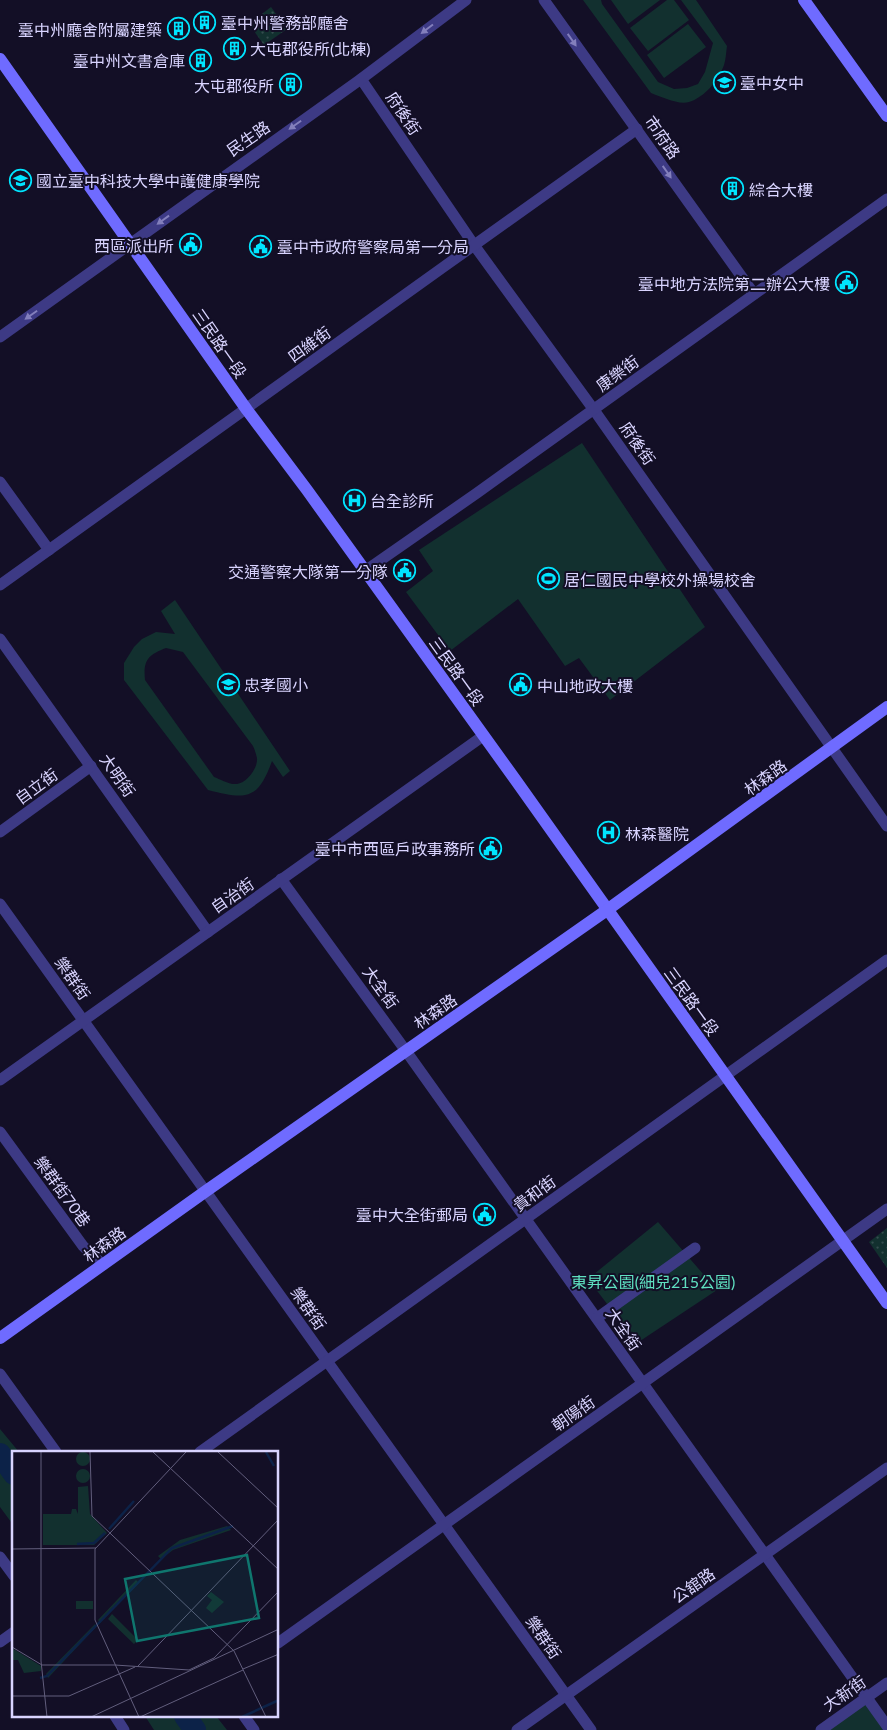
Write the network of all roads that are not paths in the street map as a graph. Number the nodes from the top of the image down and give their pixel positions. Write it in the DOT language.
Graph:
graph roads {
  1 [pos="466,0"];
  2 [pos="544,0"];
  3 [pos="804,0"];
  4 [pos="0,59"];
  5 [pos="361,79"];
  6 [pos="887,116"];
  7 [pos="637,129"];
  8 [pos="887,199"];
  9 [pos="131,244"];
  10 [pos="474,245"];
  11 [pos="754,294"];
  12 [pos="0,337"];
  13 [pos="247,410"];
  14 [pos="594,410"];
  15 [pos="0,482"];
  16 [pos="49,550"];
  17 [pos="365,571"];
  18 [pos="0,584"];
  19 [pos="0,639"];
  20 [pos="887,707"];
  21 [pos="483,736"];
  22 [pos="833,748"];
  23 [pos="91,766"];
  24 [pos="887,826"];
  25 [pos="0,832"];
  26 [pos="282,879"];
  27 [pos="0,904"];
  28 [pos="608,910"];
  29 [pos="208,932"];
  30 [pos="887,960"];
  31 [pos="83,1021"];
  32 [pos="406,1051"];
  33 [pos="726,1076"];
  34 [pos="0,1080"];
  35 [pos="0,1132"];
  36 [pos="206,1192"];
  37 [pos="887,1209"];
  38 [pos="526,1219"];
  39 [pos="843,1241"];
  40 [pos="695,1248"];
  41 [pos="103,1265"];
  42 [pos="887,1303"];
  43 [pos="597,1318"];
  44 [pos="0,1338"];
  45 [pos="327,1361"];
  46 [pos="0,1374"];
  47 [pos="643,1383"];
  48 [pos="55,1451"];
  49 [pos="201,1451"];
  50 [pos="887,1468"];
  51 [pos="444,1525"];
  52 [pos="765,1554"];
  53 [pos="0,1557"];
  54 [pos="12,1573"];
  55 [pos="12,1633"];
  56 [pos="0,1642"];
  57 [pos="279,1642"];
  58 [pos="887,1683"];
  59 [pos="566,1696"];
  60 [pos="866,1698"];
  61 [pos="116,1718"];
  62 [pos="245,1718"];
  63 [pos="887,1726"];
  64 [pos="124,1730"];
  65 [pos="254,1730"];
  66 [pos="518,1730"];
  67 [pos="591,1730"];
  68 [pos="821,1730"];
  1 -- 5 [label="street, 民生路, one-way"];
  2 -- 7 [label="street, 市府路, one-way"];
  3 -- 6 [label="main road"];
  4 -- 9 [label="main road, 三民路一段"];
  5 -- 9 [label="street, 民生路, one-way"];
  5 -- 10 [label="street, 府後街"];
  7 -- 10 [label="street, 四維街"];
  7 -- 11 [label="street, 市府路, one-way"];
  8 -- 11 [label="street, 康樂街"];
  9 -- 12 [label="street, 民生路, one-way"];
  9 -- 13 [label="main road, 三民路一段"];
  10 -- 13 [label="street, 四維街"];
  10 -- 14 [label="street, 府後街"];
  11 -- 14 [label="street, 康樂街"];
  13 -- 16 [label="street, 四維街"];
  13 -- 17 [label="main road, 三民路一段"];
  14 -- 17 [label="street, 康樂街"];
  14 -- 22 [label="street, 府後街"];
  15 -- 16 [label="street"];
  16 -- 18 [label="street, 四維街"];
  17 -- 21 [label="main road, 三民路一段"];
  19 -- 23 [label="street, 大明街"];
  20 -- 22 [label="main road, 林森路"];
  21 -- 26 [label="street, 自治街"];
  21 -- 28 [label="main road, 三民路一段"];
  22 -- 24 [label="street, 府後街"];
  22 -- 28 [label="main road, 林森路"];
  23 -- 25 [label="street, 自立街"];
  23 -- 29 [label="street, 大明街"];
  26 -- 29 [label="street, 自治街"];
  26 -- 32 [label="street, 大全街"];
  27 -- 31 [label="street, 樂群街"];
  28 -- 32 [label="main road, 林森路"];
  28 -- 33 [label="main road, 三民路一段"];
  29 -- 31 [label="street, 自治街"];
  30 -- 33 [label="street, 貴和街"];
  31 -- 34 [label="street, 自治街"];
  31 -- 36 [label="street, 樂群街"];
  32 -- 36 [label="main road, 林森路"];
  32 -- 38 [label="street, 大全街"];
  33 -- 38 [label="street, 貴和街"];
  33 -- 39 [label="main road, 三民路一段"];
  35 -- 41 [label="street, 樂群街70巷"];
  36 -- 41 [label="main road, 林森路"];
  36 -- 45 [label="street, 樂群街"];
  37 -- 39 [label="street, 朝陽街"];
  38 -- 43 [label="street, 大全街"];
  38 -- 45 [label="street, 貴和街"];
  39 -- 42 [label="main road, 三民路一段"];
  39 -- 47 [label="street, 朝陽街"];
  40 -- 43 [label="street"];
  41 -- 44 [label="main road, 林森路"];
  43 -- 47 [label="street, 大全街"];
  45 -- 49 [label="street, 貴和街"];
  45 -- 51 [label="street, 樂群街"];
  46 -- 48 [label="street"];
  47 -- 51 [label="street, 朝陽街"];
  47 -- 52 [label="street, 大全街"];
  50 -- 52 [label="street, 公舘路"];
  51 -- 57 [label="street, 朝陽街"];
  51 -- 59 [label="street, 樂群街"];
  52 -- 59 [label="street, 公舘路"];
  52 -- 60 [label="street, 大全街"];
  53 -- 54 [label="street"];
  55 -- 56 [label="street"];
  58 -- 60 [label="street, 大新街"];
  59 -- 66 [label="street, 公舘路"];
  59 -- 67 [label="street, 樂群街"];
  60 -- 63 [label="street, 大全街"];
  60 -- 68 [label="street, 大新街"];
  61 -- 64 [label="street"];
  62 -- 65 [label="street"];
}
